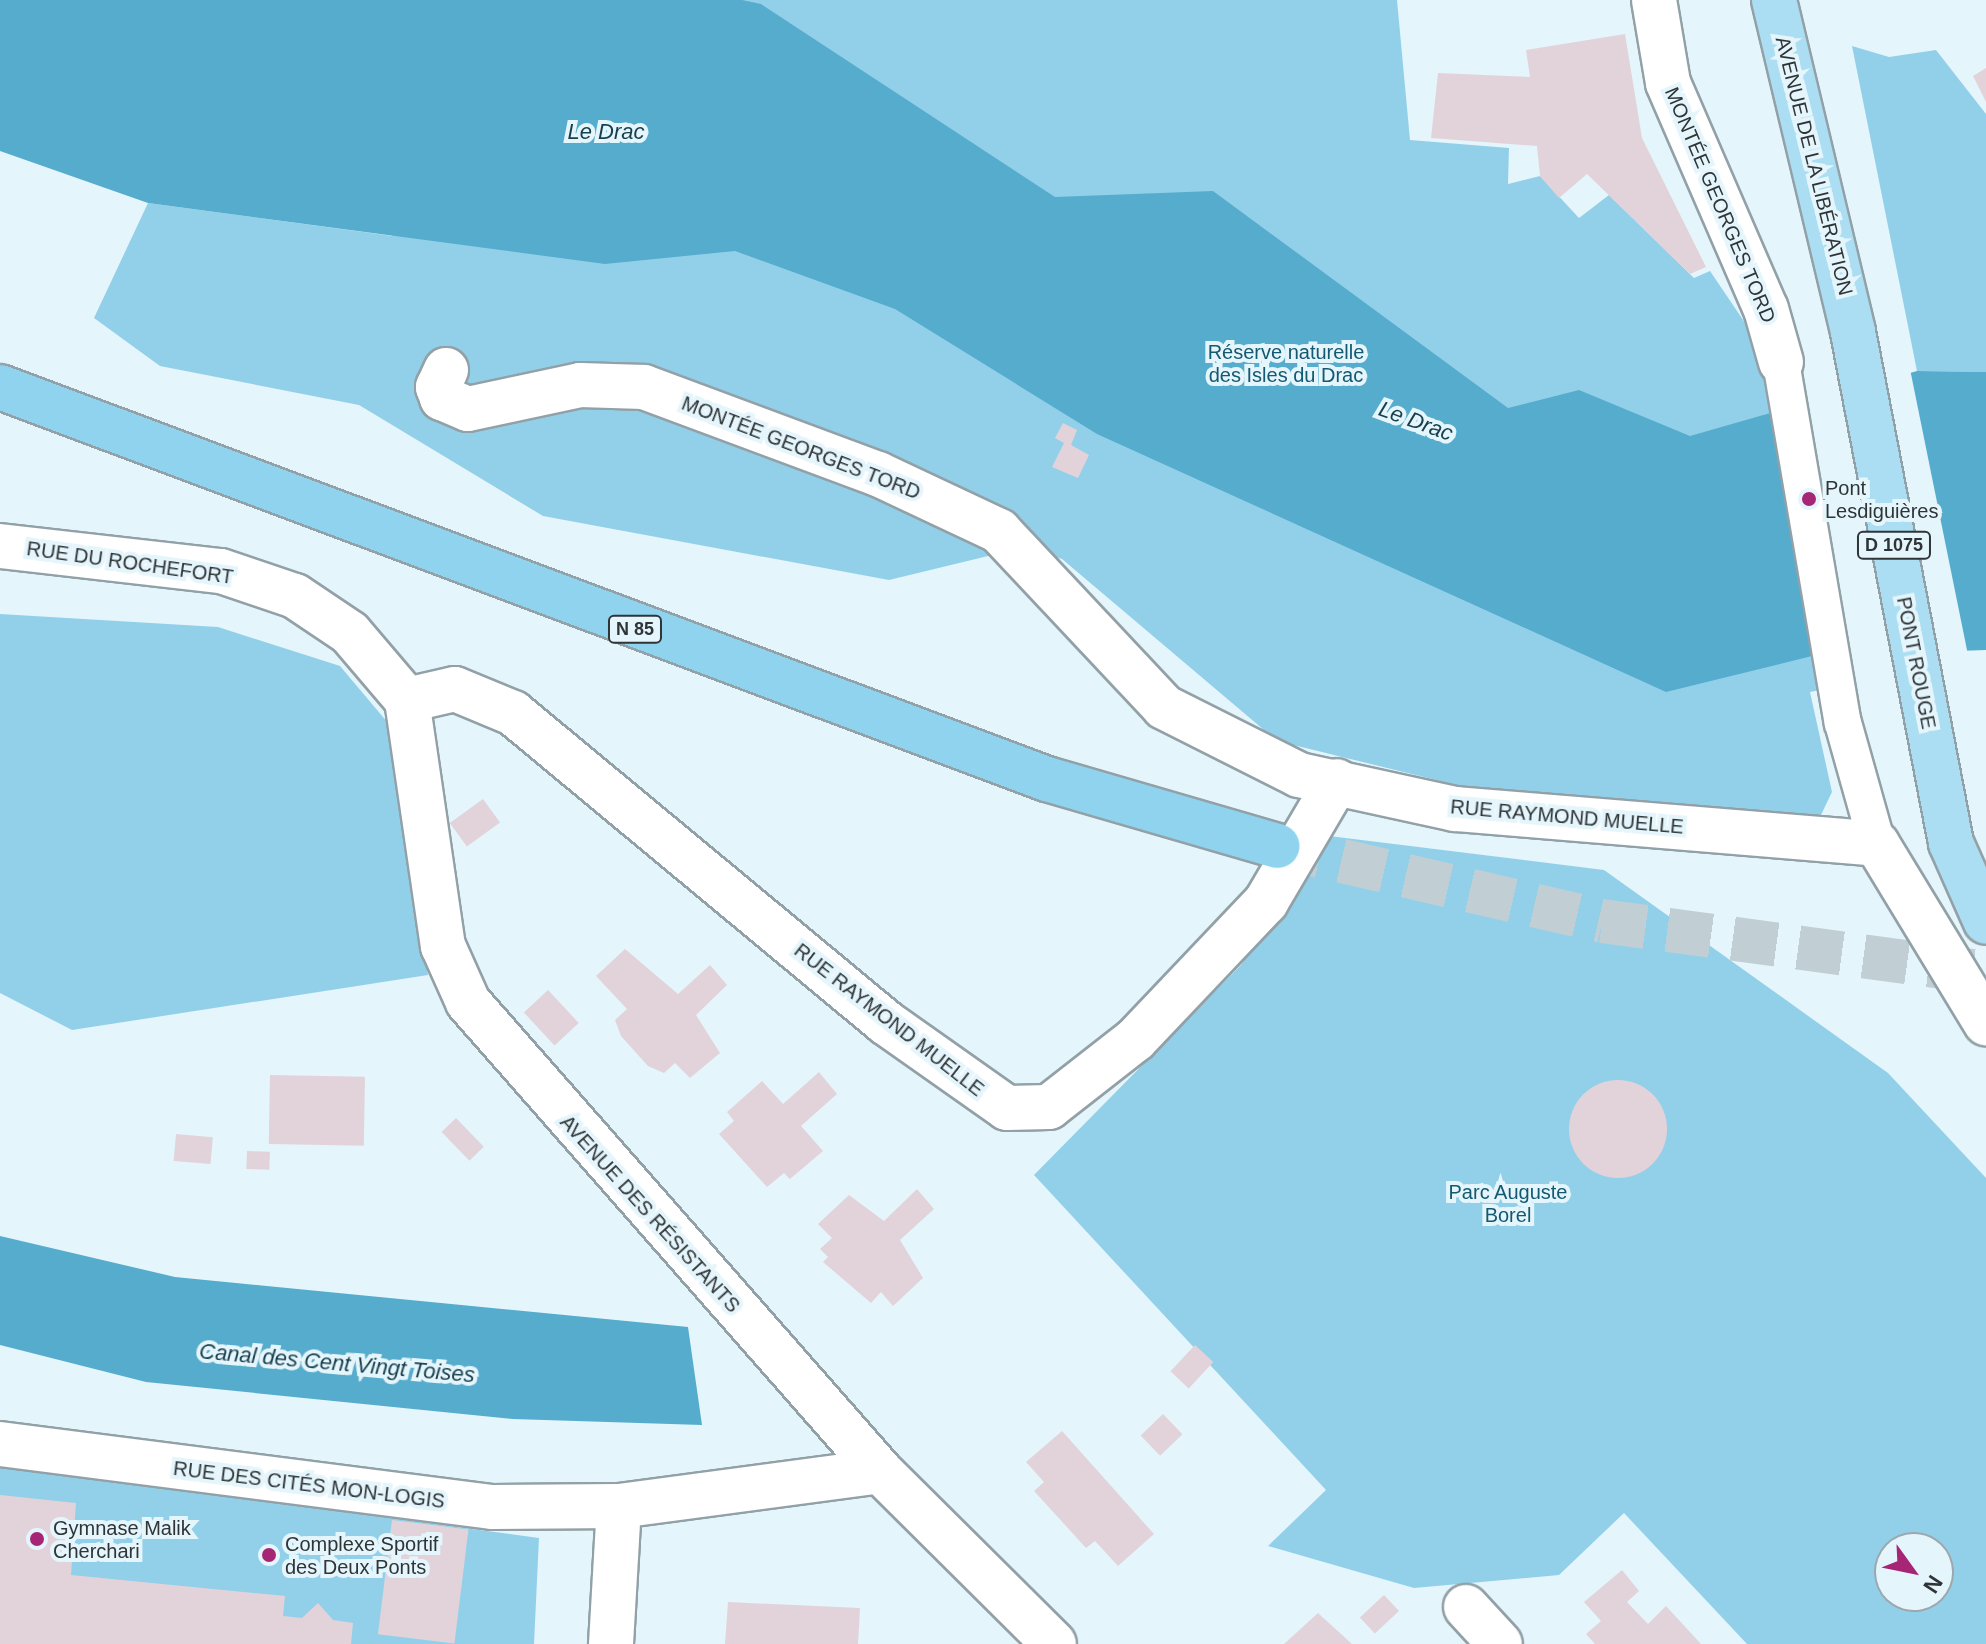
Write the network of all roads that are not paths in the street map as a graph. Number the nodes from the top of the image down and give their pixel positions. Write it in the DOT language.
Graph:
graph roads {
  1 [pos="1654,0"];
  2 [pos="1774,0"];
  3 [pos="1853,332"];
  4 [pos="1781,362"];
  5 [pos="446,370"];
  6 [pos="0,387"];
  7 [pos="0,546"];
  8 [pos="407,700"];
  9 [pos="1337,781"];
  10 [pos="1877,844"];
  11 [pos="1277,846"];
  12 [pos="1986,922"];
  13 [pos="1986,1023"];
  14 [pos="0,1444"];
  15 [pos="880,1471"];
  16 [pos="619,1506"];
  17 [pos="1466,1607"];
  18 [pos="611,1644"];
  19 [pos="1054,1644"];
  20 [pos="1500,1644"];
  1 -- 4 [label="street, MONTÉE GEORGES TORD"];
  2 -- 3 [label="main road, AVENUE DE LA LIBÉRATION / D 1075"];
  3 -- 12 [label="main road, PONT ROUGE / D 1075"];
  4 -- 10 [label="street"];
  5 -- 9 [label="street, MONTÉE GEORGES TORD"];
  6 -- 11 [label="highway, N 85"];
  7 -- 8 [label="street, RUE DU ROCHEFORT"];
  8 -- 9 [label="street, RUE RAYMOND MUELLE"];
  8 -- 15 [label="street, AVENUE DES RÉSISTANTS"];
  9 -- 10 [label="street, RUE RAYMOND MUELLE"];
  10 -- 13 [label="street"];
  14 -- 16 [label="street, RUE DES CITÉS MON-LOGIS"];
  15 -- 16 [label="street, RUE DES CITÉS MON-LOGIS"];
  15 -- 19 [label="street, AVENUE DES RÉSISTANTS"];
  16 -- 18 [label="street"];
  17 -- 20 [label="street"];
}
